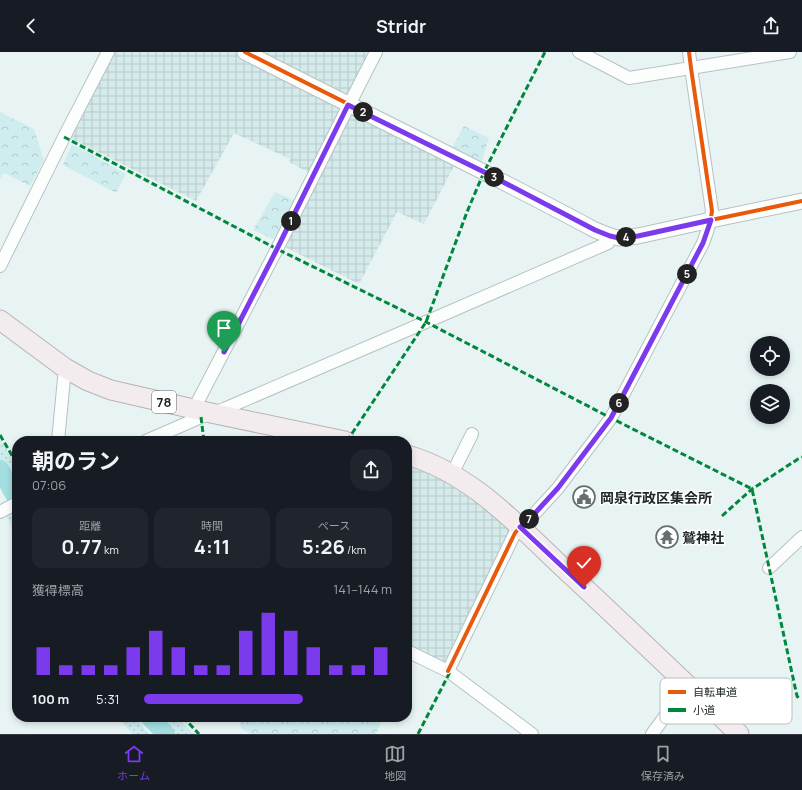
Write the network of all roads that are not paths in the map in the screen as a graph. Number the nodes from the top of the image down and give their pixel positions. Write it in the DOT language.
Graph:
graph roads {
  1 [pos="108,52"];
  2 [pos="245,52"];
  3 [pos="376,52"];
  4 [pos="579,52"];
  5 [pos="689,52"];
  6 [pos="790,52"];
  7 [pos="691,68"];
  8 [pos="348,105"];
  9 [pos="802,201"];
  10 [pos="711,220"];
  11 [pos="610,236"];
  12 [pos="0,266"];
  13 [pos="0,320"];
  14 [pos="65,368"];
  15 [pos="203,411"];
  16 [pos="472,434"];
  17 [pos="58,436"];
  18 [pos="156,436"];
  19 [pos="321,436"];
  20 [pos="412,457"];
  21 [pos="452,474"];
  22 [pos="12,506"];
  23 [pos="1,511"];
  24 [pos="520,527"];
  25 [pos="802,537"];
  26 [pos="769,568"];
  27 [pos="412,653"];
  28 [pos="448,671"];
  29 [pos="681,678"];
  30 [pos="660,723"];
  31 [pos="729,724"];
  32 [pos="532,734"];
  33 [pos="652,734"];
  34 [pos="739,734"];
  1 -- 12 [label="street"];
  2 -- 8 [label="street"];
  3 -- 8 [label="street"];
  4 -- 7 [label="street"];
  5 -- 7 [label="street"];
  6 -- 7 [label="street"];
  7 -- 10 [label="street"];
  8 -- 11 [label="street"];
  8 -- 15 [label="street"];
  9 -- 10 [label="street"];
  10 -- 11 [label="street"];
  10 -- 24 [label="street"];
  11 -- 15 [label="street"];
  13 -- 14 [label="main road, 78"];
  14 -- 15 [label="main road, 78"];
  14 -- 17 [label="street"];
  15 -- 18 [label="street"];
  15 -- 19 [label="main road, 78"];
  16 -- 21 [label="street"];
  20 -- 21 [label="main road"];
  21 -- 24 [label="main road"];
  22 -- 23 [label="street"];
  24 -- 28 [label="street"];
  24 -- 29 [label="main road"];
  25 -- 26 [label="street"];
  27 -- 28 [label="street"];
  28 -- 32 [label="street"];
  30 -- 33 [label="street"];
  31 -- 34 [label="main road"];
}
